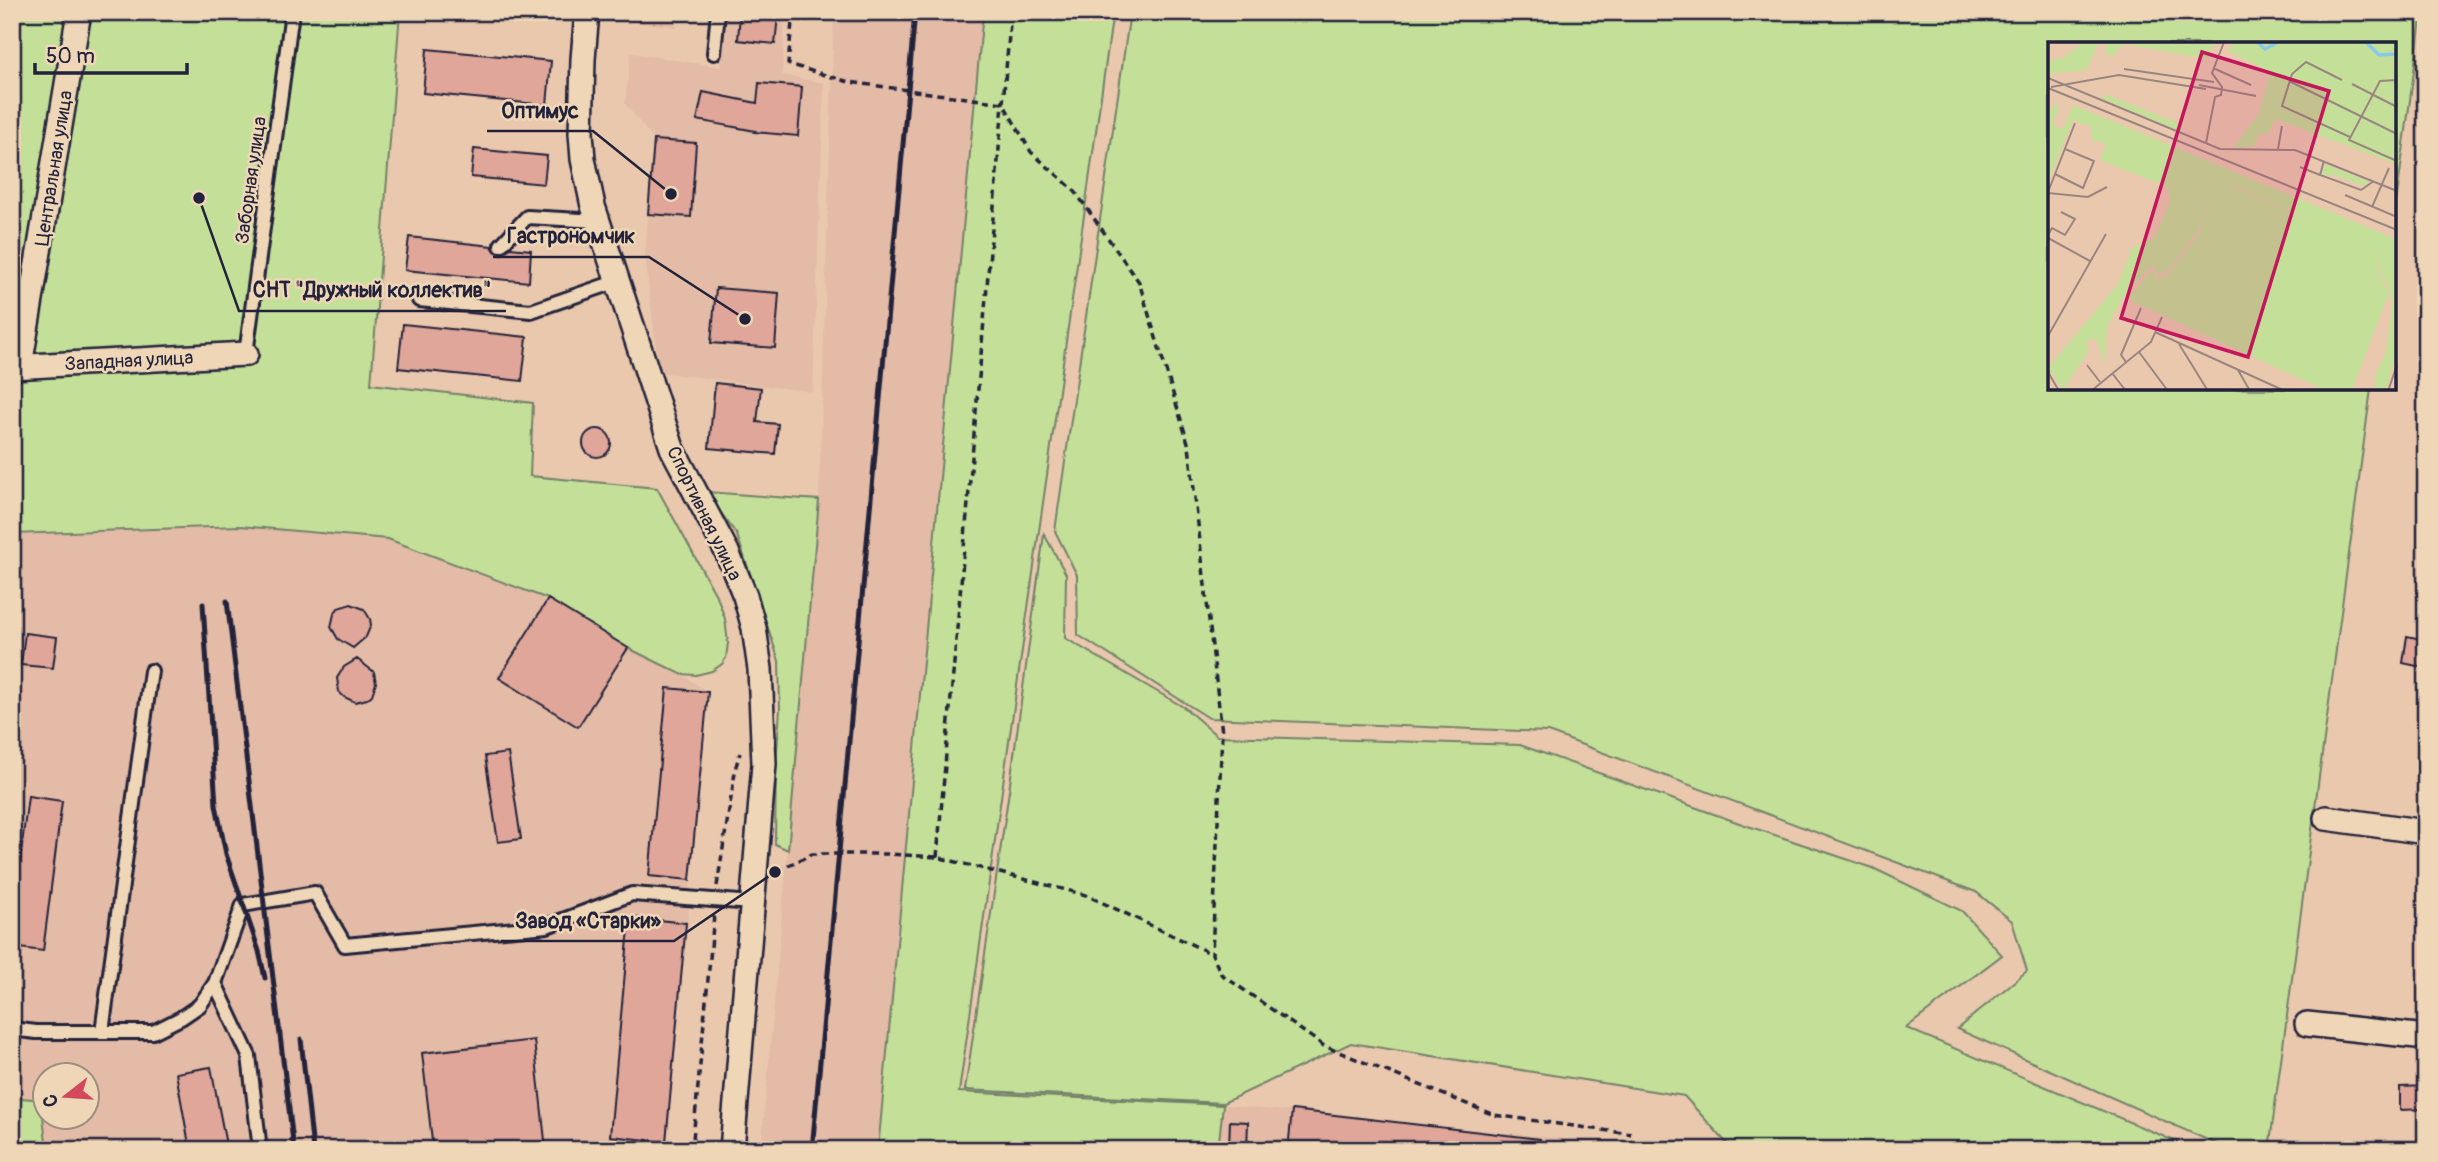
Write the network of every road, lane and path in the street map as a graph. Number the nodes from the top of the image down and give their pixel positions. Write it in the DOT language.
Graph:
graph roads {
  1 [pos="79,12"];
  2 [pos="292,12"];
  3 [pos="587,12"];
  4 [pos="718,12"];
  5 [pos="793,12"];
  6 [pos="1011,12"];
  7 [pos="714,53"];
  8 [pos="1003,103"];
  9 [pos="598,220"];
  10 [pos="501,245"];
  11 [pos="618,281"];
  12 [pos="419,300"];
  13 [pos="246,354"];
  14 [pos="16,366"];
  15 [pos="151,671"];
  16 [pos="744,743"];
  17 [pos="2326,818"];
  18 [pos="2426,832"];
  19 [pos="937,857"];
  20 [pos="775,872"];
  21 [pos="715,900"];
  22 [pos="753,903"];
  23 [pos="1212,954"];
  24 [pos="215,983"];
  25 [pos="2307,1024"];
  26 [pos="12,1029"];
  27 [pos="102,1032"];
  28 [pos="2426,1037"];
  29 [pos="1631,1134"];
  30 [pos="260,1150"];
  31 [pos="692,1150"];
  32 [pos="732,1150"];
  1 -- 14 [label="street, Центральная улица"];
  2 -- 13 [label="lane, Заборная улица"];
  3 -- 9 [label="street, Спортивная улица"];
  4 -- 7 [label="lane"];
  5 -- 8 [label="path"];
  6 -- 8 [label="path"];
  8 -- 19 [label="path"];
  8 -- 23 [label="path"];
  9 -- 10 [label="lane"];
  9 -- 11 [label="street, Спортивная улица"];
  11 -- 12 [label="lane"];
  11 -- 22 [label="street, Спортивная улица"];
  13 -- 14 [label="street, Западная улица"];
  15 -- 27 [label="lane"];
  16 -- 21 [label="path"];
  17 -- 18 [label="street"];
  19 -- 20 [label="path"];
  19 -- 23 [label="path"];
  21 -- 22 [label="lane"];
  21 -- 24 [label="lane"];
  21 -- 31 [label="path"];
  22 -- 32 [label="street, Спортивная улица"];
  23 -- 29 [label="path"];
  24 -- 27 [label="lane"];
  24 -- 30 [label="lane"];
  25 -- 28 [label="street"];
  26 -- 27 [label="lane"];
}
